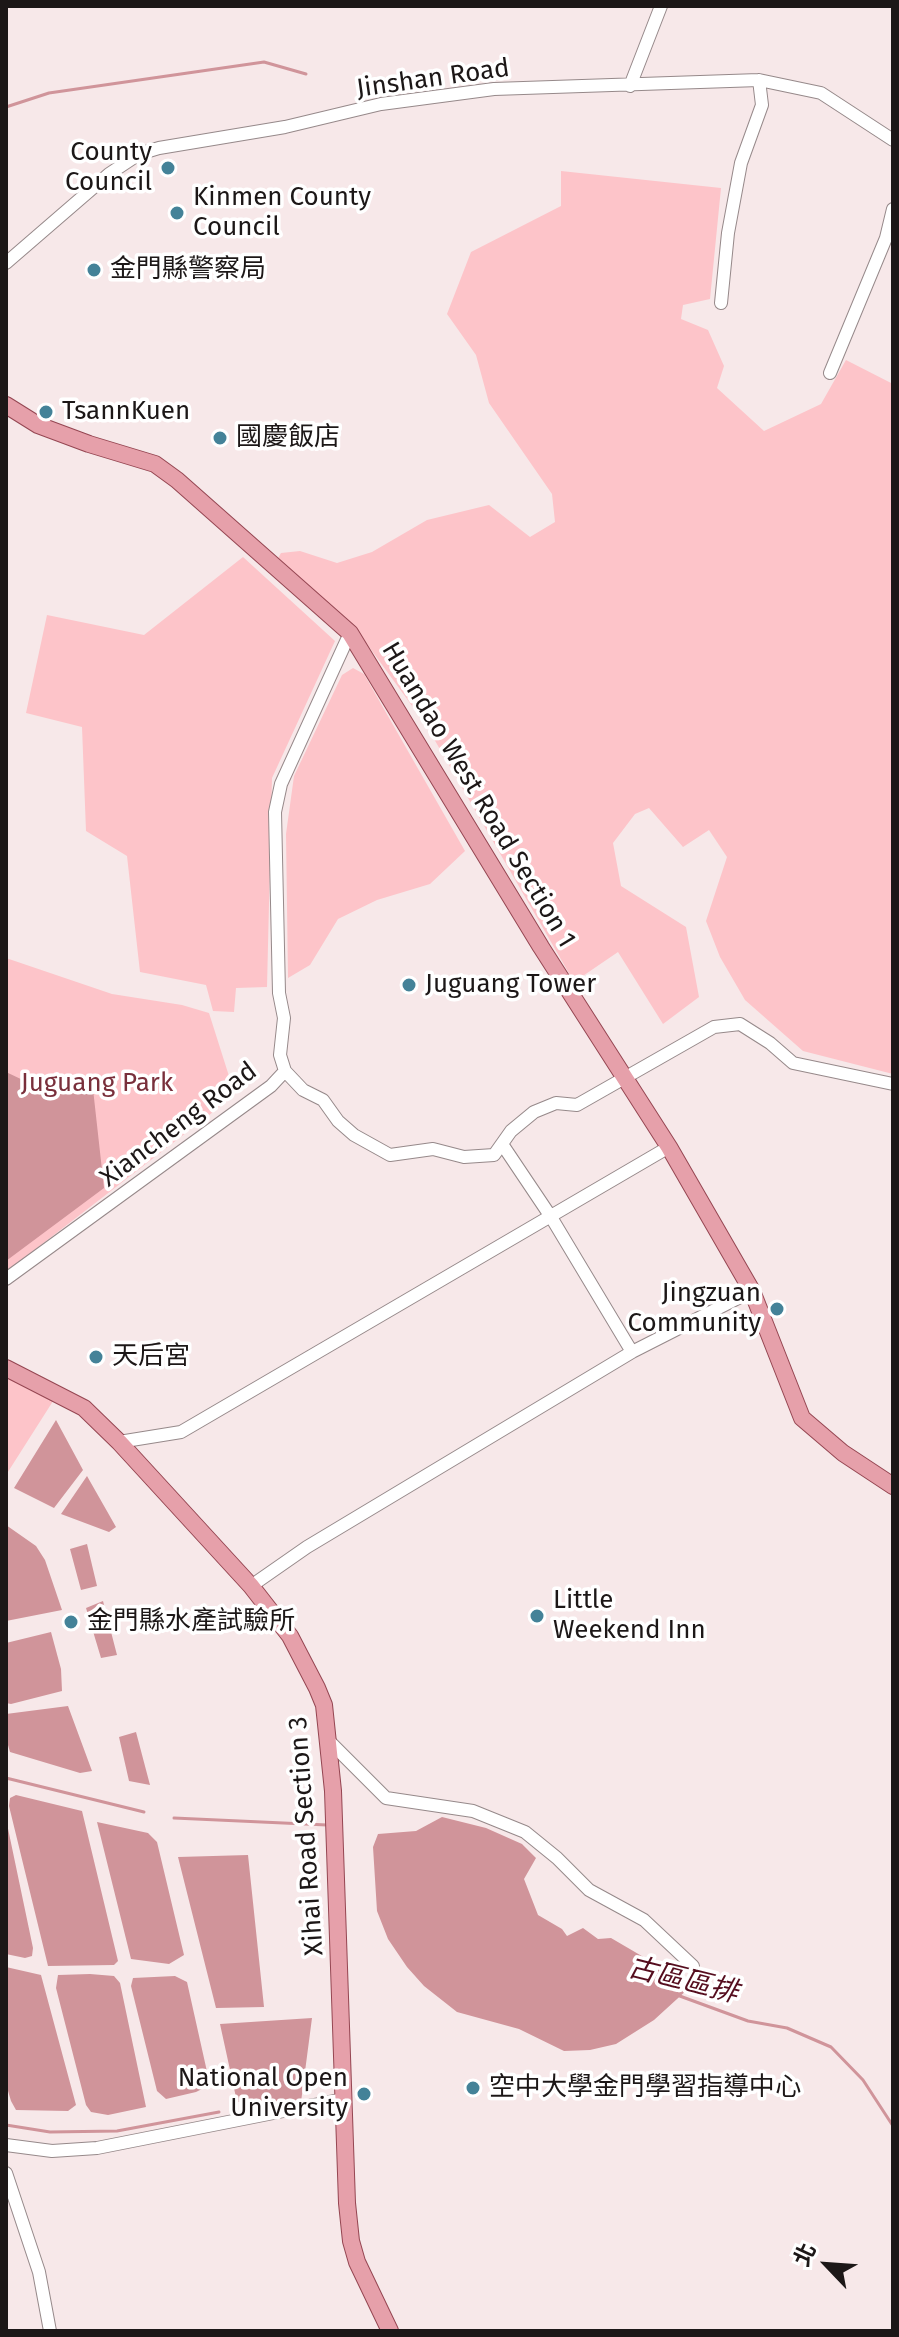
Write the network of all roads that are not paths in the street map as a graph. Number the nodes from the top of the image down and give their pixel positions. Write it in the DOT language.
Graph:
graph roads {
  1 [pos="661,6"];
  2 [pos="759,80"];
  3 [pos="630,86"];
  4 [pos="893,140"];
  5 [pos="893,209"];
  6 [pos="6,263"];
  7 [pos="721,303"];
  8 [pos="830,373"];
  9 [pos="6,405"];
  10 [pos="350,633"];
  11 [pos="285,1071"];
  12 [pos="625,1078"];
  13 [pos="893,1084"];
  14 [pos="502,1144"];
  15 [pos="669,1147"];
  16 [pos="551,1217"];
  17 [pos="6,1279"];
  18 [pos="752,1291"];
  19 [pos="632,1352"];
  20 [pos="6,1368"];
  21 [pos="119,1442"];
  22 [pos="893,1486"];
  23 [pos="251,1586"];
  24 [pos="327,1739"];
  25 [pos="693,1966"];
  26 [pos="344,2099"];
  27 [pos="6,2145"];
  28 [pos="6,2173"];
  29 [pos="50,2331"];
  30 [pos="390,2331"];
  1 -- 3 [label="street"];
  2 -- 3 [label="street, Jinshan Road"];
  2 -- 4 [label="street, Jinshan Road"];
  2 -- 7 [label="street"];
  3 -- 6 [label="street, Jinshan Road"];
  5 -- 8 [label="street"];
  9 -- 10 [label="main road, Huandao West Road Section 1"];
  10 -- 11 [label="street"];
  10 -- 12 [label="main road, Huandao West Road Section 1"];
  11 -- 14 [label="street, Xiancheng Road"];
  11 -- 17 [label="street, Xiancheng Road"];
  12 -- 13 [label="street, Xiancheng Road"];
  12 -- 14 [label="street, Xiancheng Road"];
  12 -- 15 [label="main road, Huandao West Road Section 1"];
  14 -- 16 [label="street"];
  15 -- 16 [label="street"];
  15 -- 18 [label="main road, Huandao West Road Section 1"];
  16 -- 19 [label="street"];
  16 -- 21 [label="street"];
  18 -- 19 [label="street"];
  18 -- 22 [label="main road, Huandao West Road Section 1"];
  19 -- 23 [label="street"];
  20 -- 21 [label="main road, Xihai Road Section 3"];
  21 -- 23 [label="main road, Xihai Road Section 3"];
  23 -- 24 [label="main road, Xihai Road Section 3"];
  24 -- 25 [label="street"];
  24 -- 26 [label="main road, Xihai Road Section 3"];
  26 -- 27 [label="street"];
  26 -- 30 [label="main road, Xihai Road Section 3"];
  28 -- 29 [label="street"];
}
